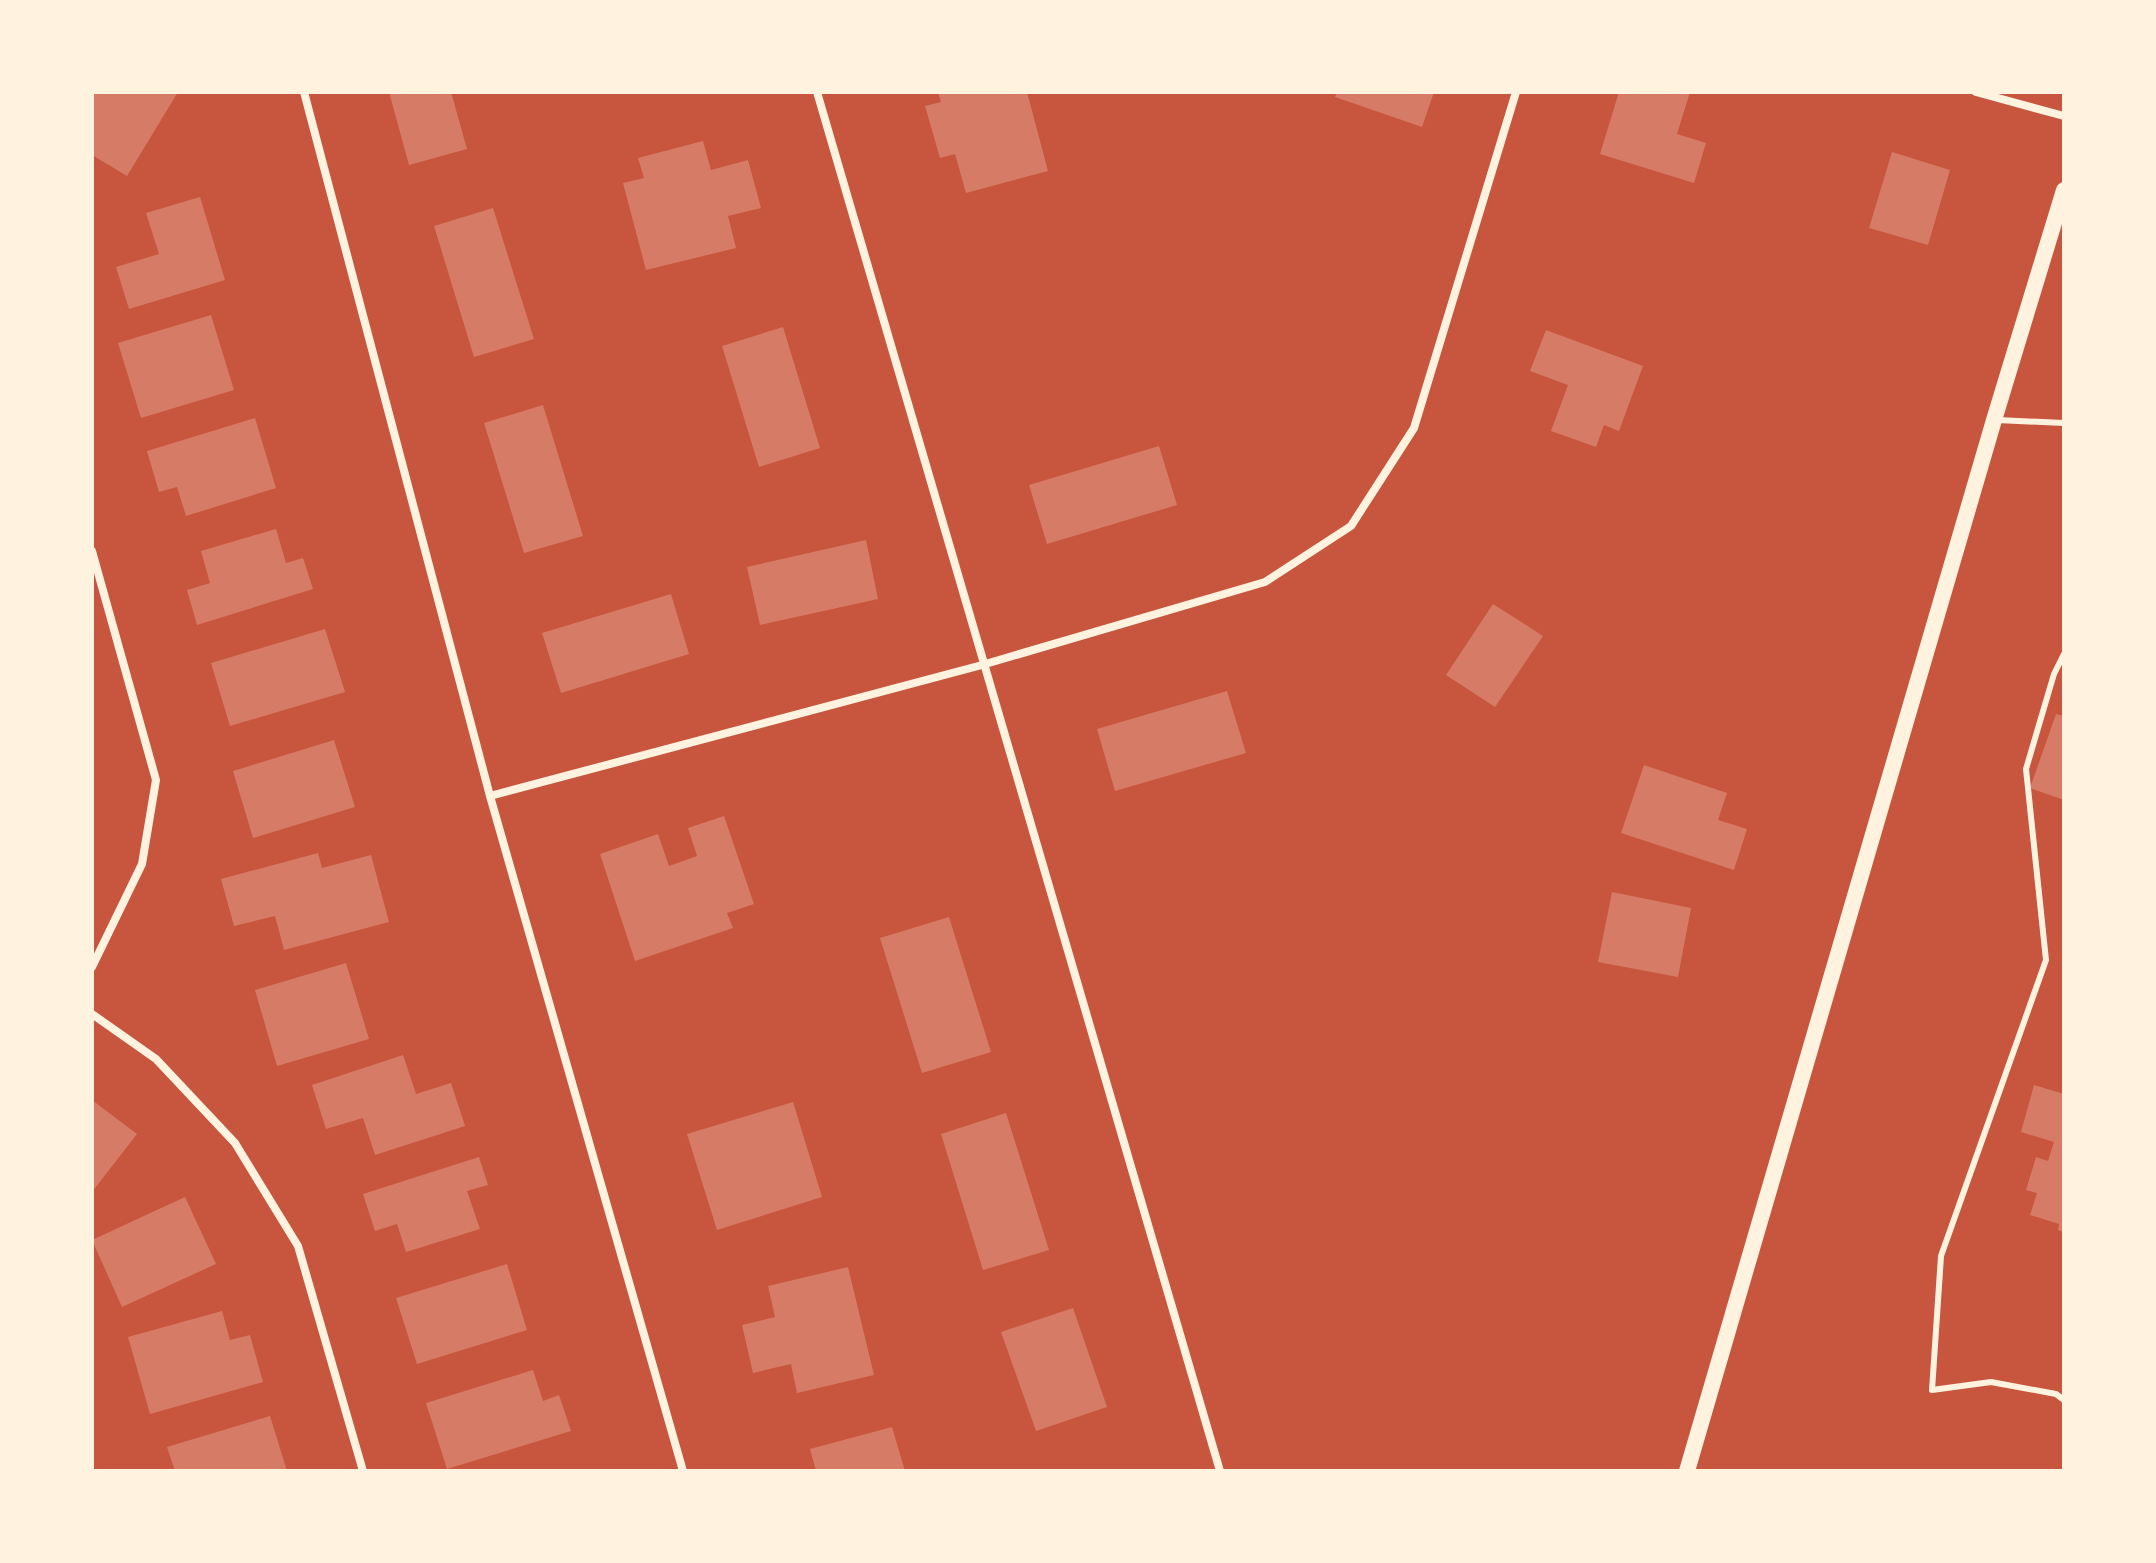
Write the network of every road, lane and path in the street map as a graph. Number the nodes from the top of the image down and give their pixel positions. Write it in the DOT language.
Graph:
graph roads {
  1 [pos="304,92"];
  2 [pos="817,92"];
  3 [pos="1516,92"];
  4 [pos="1976,92"];
  5 [pos="2064,116"];
  6 [pos="2064,190"];
  7 [pos="1994,420"];
  8 [pos="2064,423"];
  9 [pos="92,551"];
  10 [pos="2064,654"];
  11 [pos="982,665"];
  12 [pos="490,796"];
  13 [pos="92,967"];
  14 [pos="92,1014"];
  15 [pos="2064,1400"];
  16 [pos="363,1471"];
  17 [pos="683,1471"];
  18 [pos="1220,1471"];
  19 [pos="1687,1471"];
  1 -- 12 [label="street"];
  2 -- 11 [label="street"];
  3 -- 11 [label="street"];
  4 -- 5 [label="street"];
  6 -- 7 [label="main road"];
  7 -- 8 [label="lane"];
  7 -- 19 [label="main road"];
  9 -- 13 [label="street"];
  10 -- 15 [label="lane"];
  11 -- 12 [label="street"];
  11 -- 18 [label="street"];
  12 -- 17 [label="street"];
  14 -- 16 [label="street"];
}
